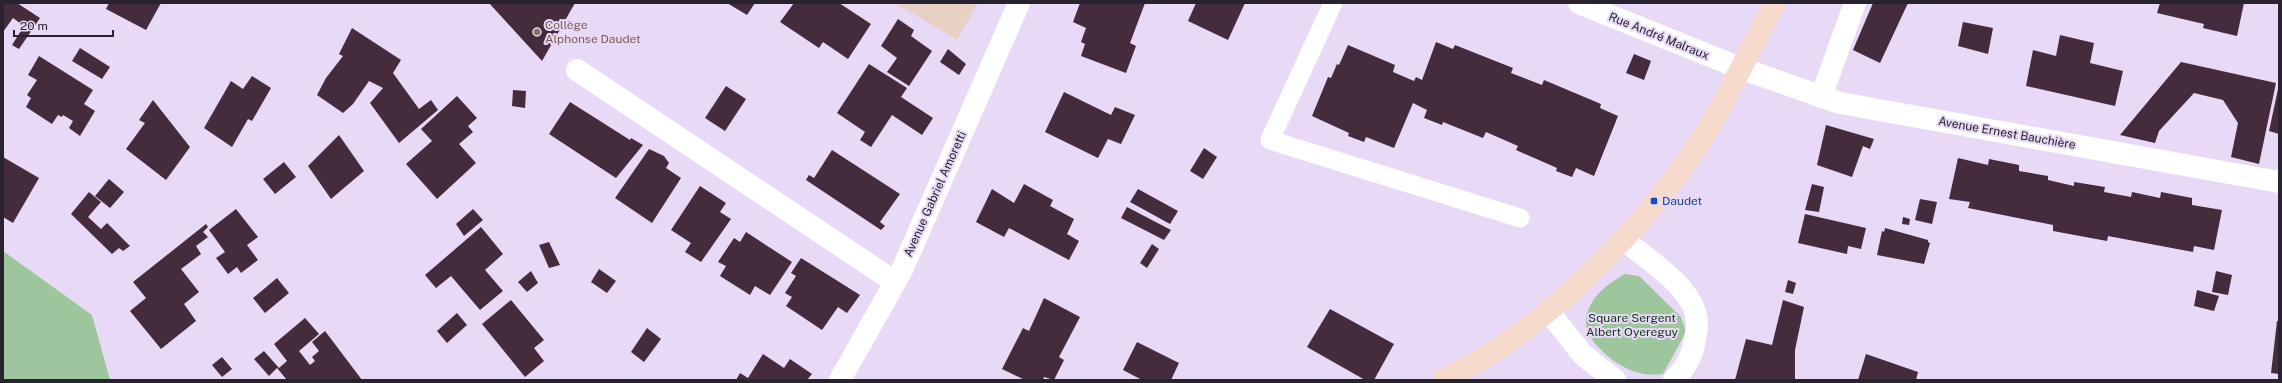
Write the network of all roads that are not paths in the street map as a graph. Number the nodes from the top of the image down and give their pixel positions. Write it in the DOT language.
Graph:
graph roads {
  1 [pos="1019,3"];
  2 [pos="1333,3"];
  3 [pos="1579,3"];
  4 [pos="1774,3"];
  5 [pos="1855,3"];
  6 [pos="1740,68"];
  7 [pos="577,70"];
  8 [pos="1821,97"];
  9 [pos="2279,182"];
  10 [pos="1520,218"];
  11 [pos="1624,240"];
  12 [pos="895,282"];
  13 [pos="1549,312"];
  14 [pos="840,380"];
  15 [pos="1444,380"];
  16 [pos="1615,380"];
  17 [pos="1674,380"];
  1 -- 12 [label="street, Avenue Gabriel Amoretti"];
  2 -- 10 [label="lane"];
  3 -- 6 [label="street, Rue André Malraux"];
  4 -- 6 [label="main road"];
  5 -- 8 [label="street"];
  6 -- 8 [label="street, Avenue Ernest Bauchière"];
  6 -- 11 [label="main road"];
  7 -- 12 [label="street"];
  8 -- 9 [label="street, Avenue Ernest Bauchière"];
  11 -- 13 [label="main road"];
  11 -- 17 [label="street"];
  12 -- 14 [label="street, Avenue Gabriel Amoretti"];
  13 -- 15 [label="main road"];
  13 -- 16 [label="street"];
}
